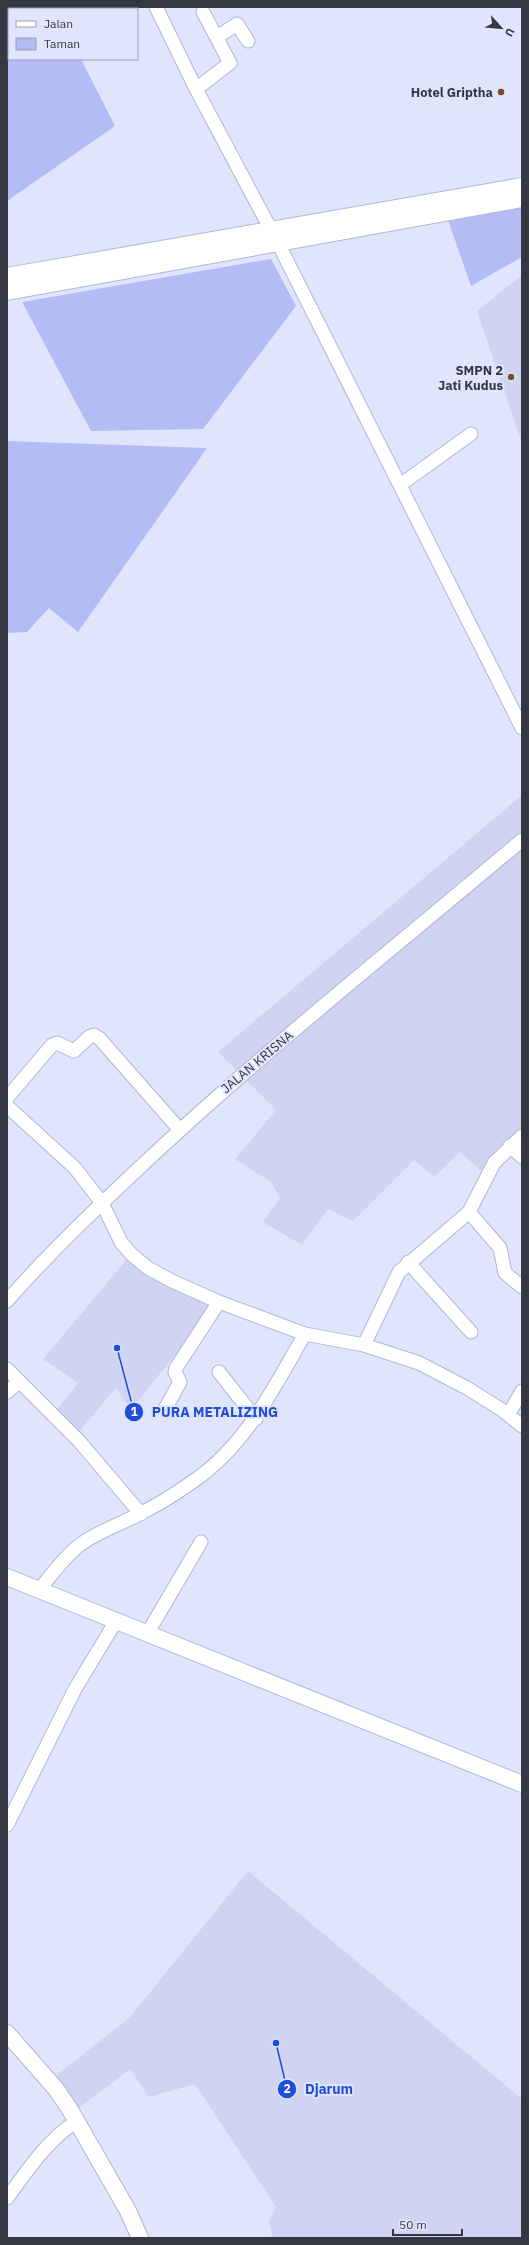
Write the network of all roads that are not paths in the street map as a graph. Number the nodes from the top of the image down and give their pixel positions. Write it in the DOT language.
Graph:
graph roads {
  1 [pos="156,7"];
  2 [pos="203,12"];
  3 [pos="217,37"];
  4 [pos="248,41"];
  5 [pos="196,89"];
  6 [pos="522,186"];
  7 [pos="522,199"];
  8 [pos="275,237"];
  9 [pos="7,276"];
  10 [pos="7,292"];
  11 [pos="471,434"];
  12 [pos="400,485"];
  13 [pos="522,728"];
  14 [pos="522,840"];
  15 [pos="7,1098"];
  16 [pos="7,1106"];
  17 [pos="180,1130"];
  18 [pos="522,1136"];
  19 [pos="510,1146"];
  20 [pos="522,1157"];
  21 [pos="102,1203"];
  22 [pos="469,1212"];
  23 [pos="408,1262"];
  24 [pos="522,1287"];
  25 [pos="7,1301"];
  26 [pos="219,1302"];
  27 [pos="471,1332"];
  28 [pos="305,1334"];
  29 [pos="364,1345"];
  30 [pos="7,1369"];
  31 [pos="219,1372"];
  32 [pos="19,1382"];
  33 [pos="522,1391"];
  34 [pos="7,1392"];
  35 [pos="165,1409"];
  36 [pos="508,1415"];
  37 [pos="256,1419"];
  38 [pos="522,1426"];
  39 [pos="141,1514"];
  40 [pos="201,1542"];
  41 [pos="8,1578"];
  42 [pos="39,1590"];
  43 [pos="116,1621"];
  44 [pos="147,1634"];
  45 [pos="522,1784"];
  46 [pos="7,1825"];
  47 [pos="8,2037"];
  48 [pos="77,2121"];
  49 [pos="7,2198"];
  50 [pos="140,2238"];
  1 -- 5 [label="street"];
  2 -- 3 [label="street"];
  3 -- 4 [label="street"];
  3 -- 5 [label="street"];
  5 -- 8 [label="street"];
  6 -- 8 [label="main road"];
  7 -- 8 [label="main road"];
  8 -- 9 [label="main road"];
  8 -- 10 [label="main road"];
  8 -- 12 [label="street"];
  11 -- 12 [label="street"];
  12 -- 13 [label="street"];
  14 -- 17 [label="street, JALAN KRISNA"];
  15 -- 17 [label="street"];
  16 -- 21 [label="street"];
  17 -- 21 [label="street, JALAN KRISNA"];
  18 -- 19 [label="street"];
  19 -- 20 [label="street"];
  19 -- 22 [label="street"];
  21 -- 25 [label="street, JALAN KRISNA"];
  21 -- 26 [label="street"];
  22 -- 23 [label="street"];
  22 -- 24 [label="street"];
  23 -- 27 [label="street"];
  23 -- 29 [label="street"];
  26 -- 28 [label="street"];
  26 -- 35 [label="street"];
  28 -- 29 [label="street"];
  28 -- 37 [label="street"];
  29 -- 36 [label="street"];
  30 -- 32 [label="street"];
  31 -- 37 [label="street"];
  32 -- 34 [label="street"];
  32 -- 39 [label="street"];
  33 -- 36 [label="street"];
  36 -- 38 [label="street"];
  37 -- 39 [label="street"];
  39 -- 42 [label="street"];
  40 -- 44 [label="street"];
  41 -- 42 [label="main road"];
  42 -- 43 [label="main road"];
  43 -- 44 [label="main road"];
  43 -- 46 [label="street"];
  44 -- 45 [label="main road"];
  47 -- 48 [label="main road"];
  48 -- 49 [label="street"];
  48 -- 50 [label="main road"];
}
